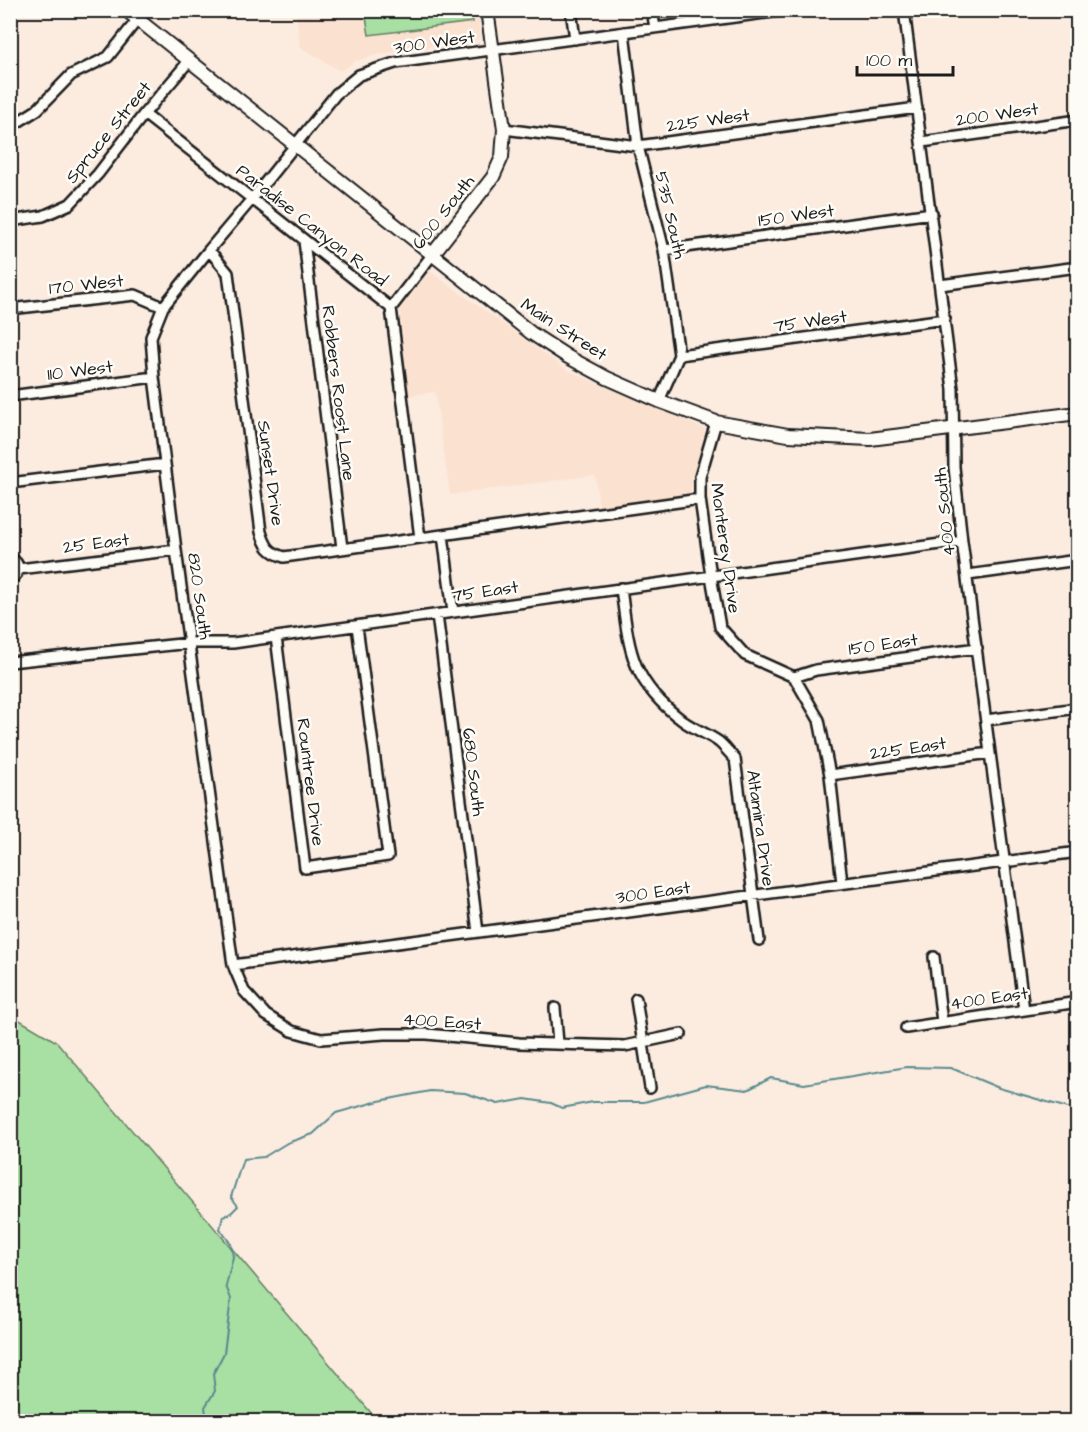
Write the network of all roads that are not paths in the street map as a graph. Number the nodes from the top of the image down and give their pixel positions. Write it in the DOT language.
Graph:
graph roads {
  1 [pos="126,10"];
  2 [pos="487,10"];
  3 [pos="571,10"];
  4 [pos="652,10"];
  5 [pos="788,10"];
  6 [pos="904,10"];
  7 [pos="142,16"];
  8 [pos="655,28"];
  9 [pos="624,32"];
  10 [pos="575,39"];
  11 [pos="492,50"];
  12 [pos="189,61"];
  13 [pos="917,108"];
  14 [pos="144,114"];
  15 [pos="1077,120"];
  16 [pos="10,128"];
  17 [pos="504,129"];
  18 [pos="922,142"];
  19 [pos="295,145"];
  20 [pos="638,146"];
  21 [pos="252,200"];
  22 [pos="932,213"];
  23 [pos="10,221"];
  24 [pos="304,241"];
  25 [pos="209,250"];
  26 [pos="664,250"];
  27 [pos="432,255"];
  28 [pos="1077,267"];
  29 [pos="940,285"];
  30 [pos="163,307"];
  31 [pos="391,308"];
  32 [pos="10,309"];
  33 [pos="945,319"];
  34 [pos="679,355"];
  35 [pos="154,377"];
  36 [pos="10,396"];
  37 [pos="659,401"];
  38 [pos="1077,413"];
  39 [pos="716,422"];
  40 [pos="954,430"];
  41 [pos="165,464"];
  42 [pos="10,483"];
  43 [pos="700,500"];
  44 [pos="443,535"];
  45 [pos="420,538"];
  46 [pos="962,541"];
  47 [pos="342,548"];
  48 [pos="176,550"];
  49 [pos="10,558"];
  50 [pos="1077,560"];
  51 [pos="19,568"];
  52 [pos="968,575"];
  53 [pos="711,576"];
  54 [pos="10,579"];
  55 [pos="621,588"];
  56 [pos="453,612"];
  57 [pos="437,615"];
  58 [pos="357,627"];
  59 [pos="276,637"];
  60 [pos="190,643"];
  61 [pos="976,648"];
  62 [pos="10,662"];
  63 [pos="794,677"];
  64 [pos="1077,708"];
  65 [pos="986,720"];
  66 [pos="990,753"];
  67 [pos="830,776"];
  68 [pos="1077,852"];
  69 [pos="1005,861"];
  70 [pos="842,883"];
  71 [pos="754,894"];
  72 [pos="478,932"];
  73 [pos="759,940"];
  74 [pos="934,957"];
  75 [pos="233,965"];
  76 [pos="636,999"];
  77 [pos="1077,1002"];
  78 [pos="555,1008"];
  79 [pos="1024,1010"];
  80 [pos="942,1022"];
  81 [pos="906,1028"];
  82 [pos="681,1034"];
  83 [pos="644,1042"];
  84 [pos="558,1043"];
  85 [pos="650,1088"];
  1 -- 7 [label="main road, Main Street"];
  2 -- 11 [label="main road"];
  3 -- 10 [label="street"];
  4 -- 8 [label="street"];
  5 -- 8 [label="street, 300 West"];
  6 -- 13 [label="street, 400 South"];
  7 -- 12 [label="main road, Main Street"];
  7 -- 16 [label="street"];
  8 -- 9 [label="street, 300 West"];
  9 -- 10 [label="street, 300 West"];
  9 -- 20 [label="street, 535 South"];
  10 -- 11 [label="street, 300 West"];
  11 -- 17 [label="main road, 600 South"];
  11 -- 19 [label="street, 300 West"];
  12 -- 14 [label="street, Spruce Street"];
  12 -- 19 [label="main road, Main Street"];
  13 -- 18 [label="street, 400 South"];
  13 -- 20 [label="street, 225 West"];
  14 -- 21 [label="street, Paradise Canyon Road"];
  14 -- 23 [label="street, Spruce Street"];
  15 -- 18 [label="street, 200 West"];
  17 -- 20 [label="street, 225 West"];
  17 -- 27 [label="main road, 600 South"];
  18 -- 22 [label="street, 400 South"];
  19 -- 21 [label="street"];
  19 -- 27 [label="main road, Main Street"];
  20 -- 26 [label="street, 535 South"];
  21 -- 24 [label="street, Paradise Canyon Road"];
  21 -- 25 [label="street"];
  22 -- 26 [label="street, 150 West"];
  22 -- 29 [label="street, 400 South"];
  24 -- 31 [label="street, Paradise Canyon Road"];
  24 -- 47 [label="street, Robbers Roost Lane"];
  25 -- 30 [label="street, 820 South"];
  25 -- 47 [label="street, Sunset Drive"];
  26 -- 34 [label="street, 535 South"];
  27 -- 31 [label="street, 600 South"];
  27 -- 37 [label="main road, Main Street"];
  28 -- 29 [label="street"];
  29 -- 33 [label="street, 400 South"];
  30 -- 32 [label="street, 170 West"];
  30 -- 35 [label="street, 820 South"];
  31 -- 45 [label="street, Paradise Canyon Road"];
  33 -- 34 [label="street, 75 West"];
  33 -- 40 [label="street, 400 South"];
  34 -- 37 [label="street"];
  35 -- 36 [label="street, 110 West"];
  35 -- 41 [label="street, 820 South"];
  37 -- 39 [label="main road, Main Street"];
  38 -- 40 [label="main road, Main Street"];
  39 -- 40 [label="main road, Main Street"];
  39 -- 43 [label="street, Monterey Drive"];
  40 -- 46 [label="street, 400 South"];
  41 -- 42 [label="street"];
  41 -- 48 [label="street, 820 South"];
  43 -- 44 [label="street, Sunset Drive"];
  43 -- 53 [label="street, Monterey Drive"];
  44 -- 45 [label="street, Sunset Drive"];
  44 -- 56 [label="street"];
  45 -- 47 [label="street, Sunset Drive"];
  46 -- 52 [label="street, 400 South"];
  46 -- 53 [label="street, 75 East"];
  48 -- 51 [label="street, 25 East"];
  48 -- 60 [label="street, 820 South"];
  49 -- 51 [label="street"];
  50 -- 52 [label="street"];
  51 -- 54 [label="street"];
  52 -- 61 [label="street, 400 South"];
  53 -- 55 [label="street, 75 East"];
  53 -- 63 [label="street, Monterey Drive"];
  55 -- 56 [label="street, 75 East"];
  55 -- 71 [label="street, Altamira Drive"];
  56 -- 57 [label="street, 75 East"];
  57 -- 58 [label="street, 75 East"];
  57 -- 72 [label="street, 680 South"];
  58 -- 59 [label="street, 75 East"];
  58 -- 59 [label="street, Rountree Drive"];
  59 -- 60 [label="street, 75 East"];
  60 -- 62 [label="street, 75 East"];
  60 -- 75 [label="street, 820 South"];
  61 -- 63 [label="street, 150 East"];
  61 -- 65 [label="street, 400 South"];
  63 -- 67 [label="street"];
  64 -- 65 [label="street"];
  65 -- 66 [label="street, 400 South"];
  66 -- 67 [label="street, 225 East"];
  66 -- 69 [label="street, 400 South"];
  67 -- 70 [label="street"];
  68 -- 69 [label="street, 300 East"];
  69 -- 70 [label="street, 300 East"];
  69 -- 79 [label="street, 400 South"];
  70 -- 71 [label="street, 300 East"];
  71 -- 72 [label="street, 300 East"];
  71 -- 73 [label="street, Altamira Drive"];
  72 -- 75 [label="street, 300 East"];
  74 -- 80 [label="street"];
  75 -- 84 [label="street, 400 East"];
  76 -- 83 [label="street"];
  77 -- 79 [label="street, 400 East"];
  78 -- 84 [label="street"];
  79 -- 80 [label="street, 400 East"];
  80 -- 81 [label="street, 400 East"];
  82 -- 83 [label="street, 400 East"];
  83 -- 84 [label="street, 400 East"];
  83 -- 85 [label="street"];
}
